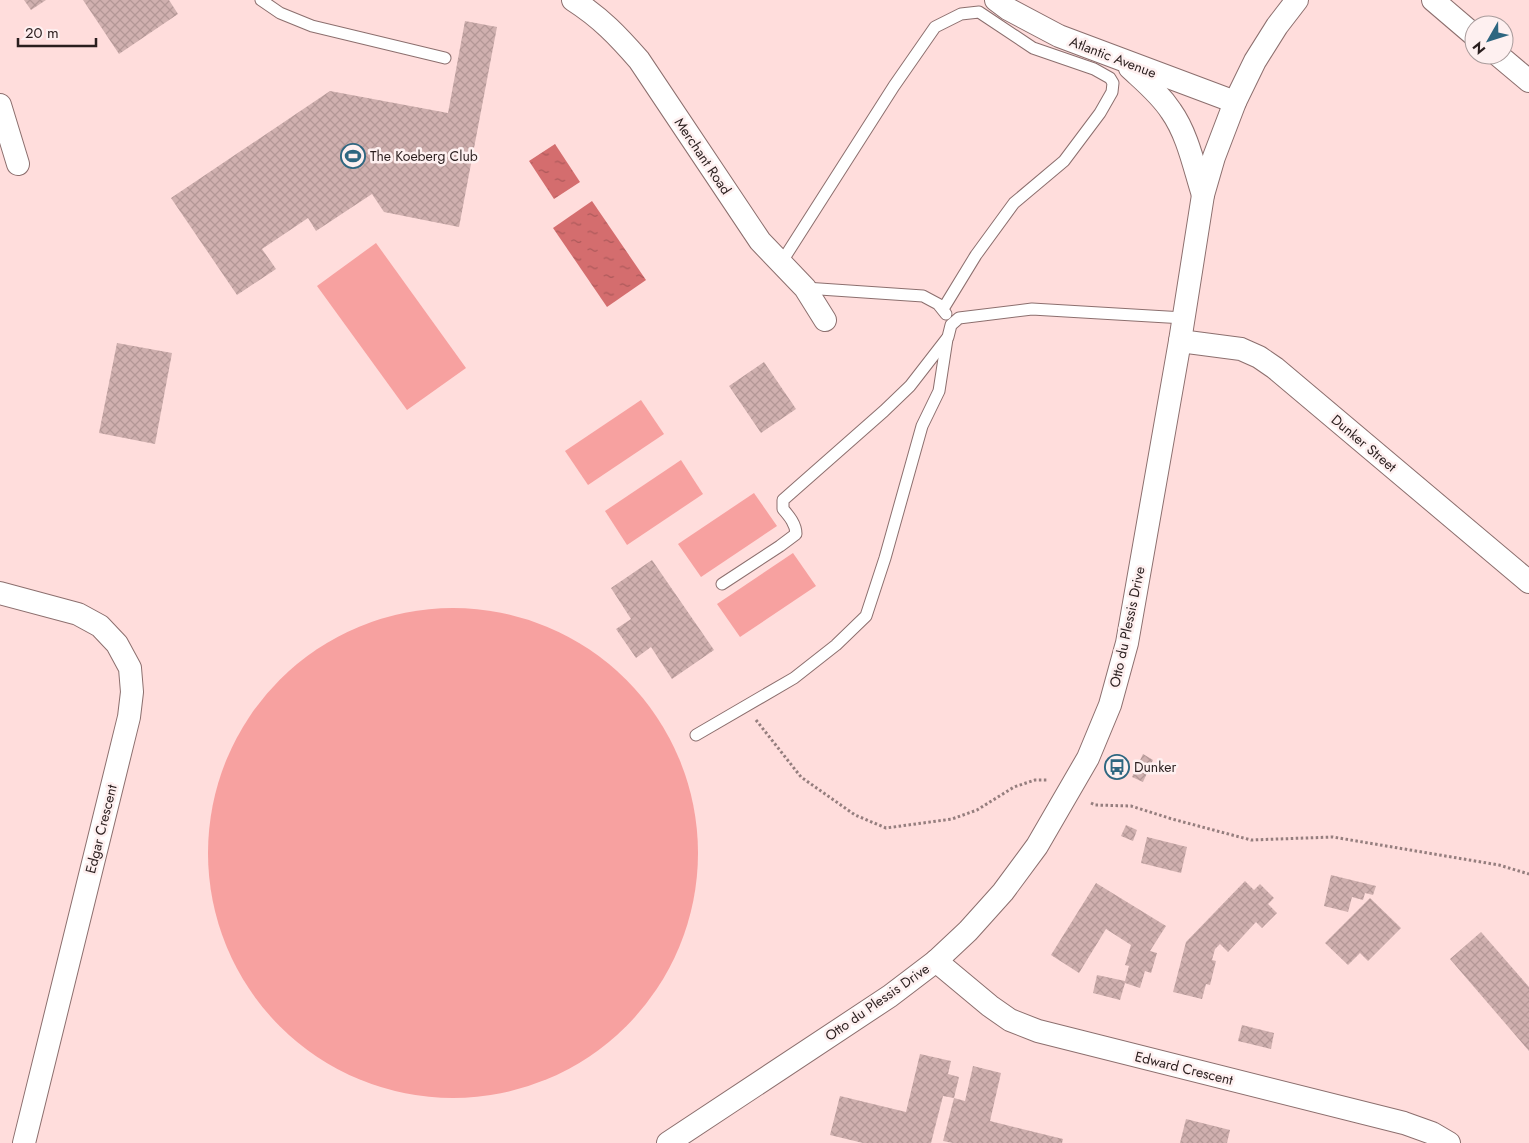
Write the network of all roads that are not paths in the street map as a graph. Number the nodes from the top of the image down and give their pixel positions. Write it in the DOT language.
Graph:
graph roads {
  1 [pos="260,0"];
  2 [pos="573,0"];
  3 [pos="996,0"];
  4 [pos="1297,0"];
  5 [pos="1433,0"];
  6 [pos="1464,26"];
  7 [pos="445,58"];
  8 [pos="1123,61"];
  9 [pos="1510,65"];
  10 [pos="1529,81"];
  11 [pos="1235,102"];
  12 [pos="0,105"];
  13 [pos="18,164"];
  14 [pos="1203,195"];
  15 [pos="781,262"];
  16 [pos="805,288"];
  17 [pos="943,309"];
  18 [pos="1184,318"];
  19 [pos="825,320"];
  20 [pos="951,324"];
  21 [pos="948,337"];
  22 [pos="1180,341"];
  23 [pos="1529,582"];
  24 [pos="722,584"];
  25 [pos="0,593"];
  26 [pos="696,735"];
  27 [pos="936,961"];
  28 [pos="24,1143"];
  29 [pos="668,1143"];
  30 [pos="1450,1143"];
  1 -- 7 [label="lane"];
  2 -- 15 [label="street, Merchant Road"];
  3 -- 8 [label="street, Atlantic Avenue"];
  4 -- 11 [label="street, Otto du Plessis Drive"];
  5 -- 6 [label="street"];
  8 -- 11 [label="street, Atlantic Avenue"];
  8 -- 14 [label="street"];
  9 -- 10 [label="street"];
  11 -- 14 [label="street, Otto du Plessis Drive"];
  12 -- 13 [label="street"];
  14 -- 18 [label="street, Otto du Plessis Drive"];
  15 -- 16 [label="street, Merchant Road"];
  15 -- 17 [label="lane"];
  16 -- 17 [label="lane"];
  16 -- 19 [label="street, Merchant Road"];
  17 -- 20 [label="lane"];
  18 -- 20 [label="lane"];
  18 -- 22 [label="street, Otto du Plessis Drive"];
  20 -- 21 [label="lane"];
  21 -- 24 [label="lane"];
  21 -- 26 [label="lane"];
  22 -- 23 [label="street, Dunker Street"];
  22 -- 27 [label="street, Otto du Plessis Drive"];
  25 -- 28 [label="street, Edgar Crescent"];
  27 -- 29 [label="street, Otto du Plessis Drive"];
  27 -- 30 [label="street, Edward Crescent"];
}
